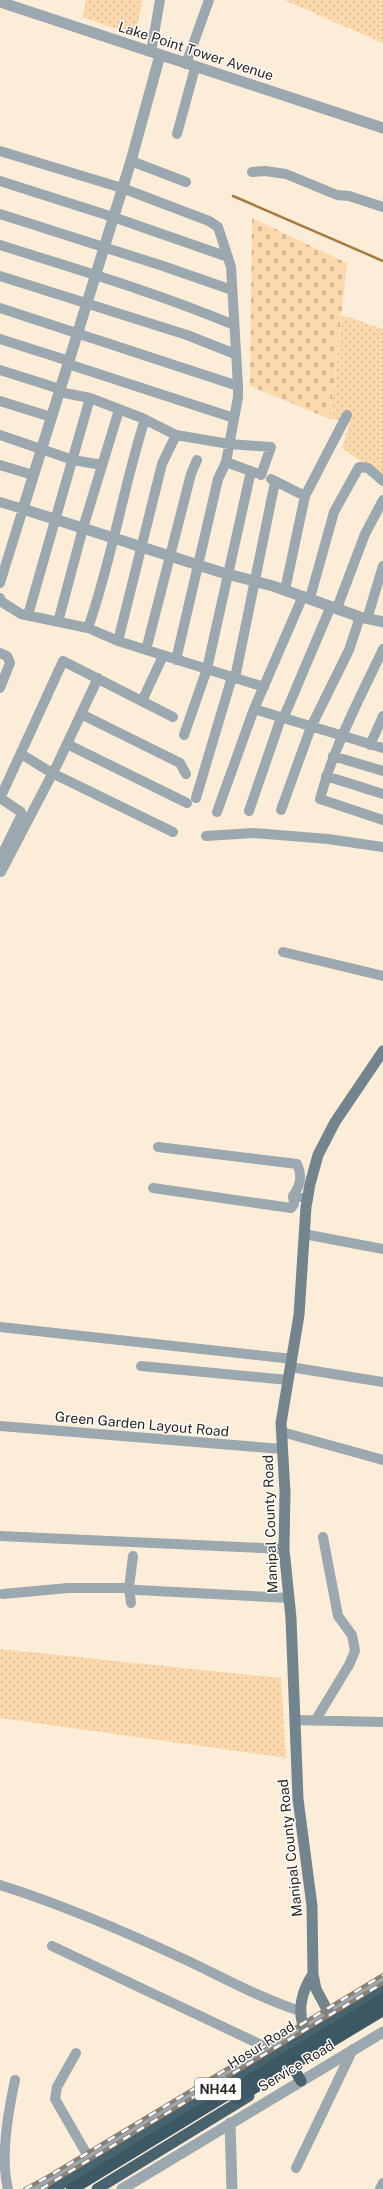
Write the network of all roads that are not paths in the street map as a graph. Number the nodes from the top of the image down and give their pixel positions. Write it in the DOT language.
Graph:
graph roads {
  1 [pos="160,0"];
  2 [pos="209,0"];
  3 [pos="0,2"];
  4 [pos="156,54"];
  5 [pos="191,66"];
  6 [pos="383,128"];
  7 [pos="177,134"];
  8 [pos="0,151"];
  9 [pos="130,161"];
  10 [pos="252,172"];
  11 [pos="0,181"];
  12 [pos="186,182"];
  13 [pos="122,188"];
  14 [pos="383,207"];
  15 [pos="0,214"];
  16 [pos="113,217"];
  17 [pos="0,245"];
  18 [pos="104,247"];
  19 [pos="228,258"];
  20 [pos="96,275"];
  21 [pos="0,276"];
  22 [pos="232,290"];
  23 [pos="86,304"];
  24 [pos="0,308"];
  25 [pos="234,325"];
  26 [pos="78,332"];
  27 [pos="0,339"];
  28 [pos="235,354"];
  29 [pos="68,362"];
  30 [pos="0,370"];
  31 [pos="238,386"];
  32 [pos="60,390"];
  33 [pos="90,398"];
  34 [pos="0,401"];
  35 [pos="119,410"];
  36 [pos="347,415"];
  37 [pos="52,416"];
  38 [pos="234,418"];
  39 [pos="145,419"];
  40 [pos="0,435"];
  41 [pos="176,435"];
  42 [pos="229,444"];
  43 [pos="42,448"];
  44 [pos="73,459"];
  45 [pos="197,460"];
  46 [pos="226,462"];
  47 [pos="0,465"];
  48 [pos="102,465"];
  49 [pos="250,471"];
  50 [pos="33,475"];
  51 [pos="262,475"];
  52 [pos="383,481"];
  53 [pos="275,482"];
  54 [pos="305,496"];
  55 [pos="383,500"];
  56 [pos="0,502"];
  57 [pos="23,509"];
  58 [pos="55,519"];
  59 [pos="83,528"];
  60 [pos="114,538"];
  61 [pos="141,546"];
  62 [pos="170,555"];
  63 [pos="198,564"];
  64 [pos="383,566"];
  65 [pos="227,574"];
  66 [pos="255,581"];
  67 [pos="0,584"];
  68 [pos="285,590"];
  69 [pos="307,597"];
  70 [pos="0,598"];
  71 [pos="334,607"];
  72 [pos="28,615"];
  73 [pos="363,618"];
  74 [pos="58,622"];
  75 [pos="383,622"];
  76 [pos="88,628"];
  77 [pos="118,641"];
  78 [pos="383,649"];
  79 [pos="146,650"];
  80 [pos="0,653"];
  81 [pos="163,656"];
  82 [pos="176,660"];
  83 [pos="207,669"];
  84 [pos="98,678"];
  85 [pos="233,678"];
  86 [pos="264,687"];
  87 [pos="0,688"];
  88 [pos="142,701"];
  89 [pos="254,709"];
  90 [pos="81,714"];
  91 [pos="383,716"];
  92 [pos="173,717"];
  93 [pos="282,719"];
  94 [pos="311,727"];
  95 [pos="184,735"];
  96 [pos="342,736"];
  97 [pos="67,744"];
  98 [pos="370,745"];
  99 [pos="383,748"];
  100 [pos="21,754"];
  101 [pos="333,756"];
  102 [pos="383,771"];
  103 [pos="52,773"];
  104 [pos="186,774"];
  105 [pos="326,776"];
  106 [pos="383,794"];
  107 [pos="2,795"];
  108 [pos="196,798"];
  109 [pos="187,803"];
  110 [pos="281,810"];
  111 [pos="249,811"];
  112 [pos="217,812"];
  113 [pos="383,820"];
  114 [pos="173,832"];
  115 [pos="16,834"];
  116 [pos="206,836"];
  117 [pos="383,847"];
  118 [pos="8,851"];
  119 [pos="0,859"];
  120 [pos="1,872"];
  121 [pos="283,952"];
  122 [pos="383,976"];
  123 [pos="383,1051"];
  124 [pos="158,1146"];
  125 [pos="153,1188"];
  126 [pos="293,1196"];
  127 [pos="307,1198"];
  128 [pos="304,1234"];
  129 [pos="383,1249"];
  130 [pos="0,1327"];
  131 [pos="291,1363"];
  132 [pos="140,1366"];
  133 [pos="288,1380"];
  134 [pos="383,1382"];
  135 [pos="0,1426"];
  136 [pos="282,1432"];
  137 [pos="282,1449"];
  138 [pos="383,1460"];
  139 [pos="0,1536"];
  140 [pos="323,1537"];
  141 [pos="284,1549"];
  142 [pos="133,1556"];
  143 [pos="129,1588"];
  144 [pos="3,1594"];
  145 [pos="288,1598"];
  146 [pos="131,1603"];
  147 [pos="295,1720"];
  148 [pos="315,1721"];
  149 [pos="383,1722"];
  150 [pos="0,1885"];
  151 [pos="52,1946"];
  152 [pos="313,1974"];
  153 [pos="383,1981"];
  154 [pos="383,1989"];
  155 [pos="383,1999"];
  156 [pos="383,2010"];
  157 [pos="300,2011"];
  158 [pos="383,2015"];
  159 [pos="330,2016"];
  160 [pos="304,2028"];
  161 [pos="383,2032"];
  162 [pos="270,2049"];
  163 [pos="354,2049"];
  164 [pos="76,2053"];
  165 [pos="294,2069"];
  166 [pos="16,2080"];
  167 [pos="301,2081"];
  168 [pos="230,2123"];
  169 [pos="89,2158"];
  170 [pos="296,2168"];
  171 [pos="383,2183"];
  172 [pos="8,2189"];
  173 [pos="36,2189"];
  174 [pos="53,2189"];
  175 [pos="72,2189"];
  176 [pos="88,2189"];
  177 [pos="97,2189"];
  178 [pos="122,2189"];
  179 [pos="232,2189"];
  180 [pos="380,2189"];
  1 -- 4 [label="street"];
  2 -- 5 [label="street"];
  3 -- 4 [label="street, Lake Point Tower Avenue"];
  4 -- 5 [label="street, Lake Point Tower Avenue"];
  4 -- 9 [label="street"];
  5 -- 6 [label="street, Lake Point Tower Avenue"];
  5 -- 7 [label="street"];
  8 -- 13 [label="street"];
  9 -- 12 [label="street"];
  9 -- 13 [label="street"];
  10 -- 14 [label="street"];
  11 -- 16 [label="street"];
  13 -- 16 [label="street"];
  13 -- 19 [label="street"];
  15 -- 18 [label="street"];
  16 -- 18 [label="street"];
  16 -- 19 [label="street"];
  17 -- 20 [label="street"];
  18 -- 20 [label="street"];
  18 -- 22 [label="street"];
  19 -- 22 [label="street"];
  20 -- 23 [label="street"];
  20 -- 25 [label="street"];
  21 -- 23 [label="street"];
  22 -- 25 [label="street"];
  23 -- 26 [label="street"];
  23 -- 28 [label="street"];
  24 -- 26 [label="street"];
  25 -- 28 [label="street"];
  26 -- 29 [label="street"];
  26 -- 31 [label="street"];
  27 -- 29 [label="street"];
  28 -- 31 [label="street"];
  29 -- 32 [label="street"];
  29 -- 38 [label="street"];
  30 -- 32 [label="street"];
  31 -- 38 [label="street"];
  32 -- 33 [label="street"];
  32 -- 37 [label="street"];
  33 -- 35 [label="street"];
  33 -- 44 [label="street"];
  34 -- 37 [label="street"];
  35 -- 39 [label="street"];
  35 -- 48 [label="street"];
  36 -- 54 [label="street"];
  37 -- 43 [label="street"];
  38 -- 42 [label="street"];
  39 -- 41 [label="street"];
  39 -- 60 [label="street"];
  40 -- 43 [label="street"];
  41 -- 42 [label="street"];
  41 -- 61 [label="street"];
  42 -- 46 [label="street"];
  42 -- 51 [label="street"];
  43 -- 44 [label="street"];
  43 -- 50 [label="street"];
  44 -- 48 [label="street"];
  44 -- 58 [label="street"];
  45 -- 62 [label="street"];
  46 -- 49 [label="street"];
  46 -- 63 [label="street"];
  47 -- 50 [label="street"];
  48 -- 59 [label="street"];
  49 -- 51 [label="street"];
  49 -- 65 [label="street"];
  50 -- 57 [label="street"];
  51 -- 53 [label="street"];
  52 -- 69 [label="street"];
  53 -- 54 [label="street"];
  53 -- 66 [label="street"];
  54 -- 68 [label="street"];
  55 -- 71 [label="street"];
  56 -- 57 [label="street"];
  57 -- 58 [label="street"];
  57 -- 67 [label="street"];
  58 -- 59 [label="street"];
  58 -- 72 [label="street"];
  59 -- 60 [label="street"];
  59 -- 74 [label="street"];
  60 -- 61 [label="street"];
  60 -- 76 [label="street"];
  61 -- 62 [label="street"];
  61 -- 77 [label="street"];
  62 -- 63 [label="street"];
  62 -- 79 [label="street"];
  63 -- 65 [label="street"];
  63 -- 82 [label="street"];
  64 -- 73 [label="street"];
  65 -- 66 [label="street"];
  65 -- 83 [label="street"];
  66 -- 68 [label="street"];
  66 -- 85 [label="street"];
  68 -- 69 [label="street"];
  69 -- 71 [label="street"];
  69 -- 86 [label="street"];
  70 -- 72 [label="street"];
  71 -- 73 [label="street"];
  71 -- 93 [label="street"];
  72 -- 74 [label="street"];
  73 -- 75 [label="street"];
  73 -- 94 [label="street"];
  74 -- 76 [label="street"];
  76 -- 77 [label="street"];
  77 -- 79 [label="street"];
  78 -- 96 [label="street"];
  79 -- 81 [label="street"];
  80 -- 87 [label="street"];
  81 -- 82 [label="street"];
  81 -- 88 [label="street"];
  82 -- 83 [label="street"];
  83 -- 85 [label="street"];
  83 -- 95 [label="street"];
  84 -- 88 [label="street"];
  84 -- 90 [label="street"];
  84 -- 100 [label="street"];
  85 -- 86 [label="street"];
  85 -- 108 [label="street"];
  86 -- 89 [label="street"];
  88 -- 92 [label="street"];
  89 -- 93 [label="street"];
  89 -- 112 [label="street"];
  90 -- 97 [label="street"];
  90 -- 104 [label="street"];
  91 -- 98 [label="street"];
  93 -- 94 [label="street"];
  93 -- 111 [label="street"];
  94 -- 96 [label="street"];
  94 -- 110 [label="street"];
  96 -- 98 [label="street"];
  96 -- 101 [label="street"];
  97 -- 103 [label="street"];
  97 -- 109 [label="street"];
  98 -- 99 [label="street"];
  100 -- 103 [label="street"];
  100 -- 107 [label="street"];
  101 -- 102 [label="street"];
  101 -- 105 [label="street"];
  103 -- 114 [label="street"];
  103 -- 115 [label="street"];
  105 -- 106 [label="street"];
  105 -- 113 [label="street"];
  107 -- 115 [label="street"];
  115 -- 118 [label="street"];
  116 -- 117 [label="street"];
  118 -- 119 [label="street"];
  118 -- 120 [label="street"];
  121 -- 122 [label="street"];
  123 -- 127 [label="main road, Manipal County Road"];
  124 -- 126 [label="street"];
  125 -- 126 [label="street"];
  126 -- 127 [label="street"];
  127 -- 128 [label="main road, Manipal County Road"];
  128 -- 129 [label="street"];
  128 -- 131 [label="main road, Manipal County Road"];
  130 -- 131 [label="street"];
  131 -- 133 [label="main road, Manipal County Road"];
  131 -- 134 [label="street"];
  132 -- 133 [label="street"];
  133 -- 136 [label="main road, Manipal County Road"];
  135 -- 137 [label="street, Green Garden Layout Road"];
  136 -- 137 [label="main road, Manipal County Road"];
  136 -- 138 [label="street"];
  137 -- 141 [label="main road, Manipal County Road"];
  139 -- 141 [label="street"];
  140 -- 148 [label="street"];
  141 -- 145 [label="main road, Manipal County Road"];
  142 -- 143 [label="street"];
  143 -- 144 [label="street"];
  143 -- 145 [label="street"];
  143 -- 146 [label="street"];
  145 -- 147 [label="main road, Manipal County Road"];
  147 -- 148 [label="street"];
  147 -- 152 [label="main road, Manipal County Road"];
  148 -- 149 [label="street"];
  150 -- 157 [label="street"];
  151 -- 162 [label="street"];
  152 -- 157 [label="main road"];
  152 -- 159 [label="main road, Manipal County Road"];
  153 -- 159 [label="street"];
  154 -- 159 [label="highway, Hosur Road / NH44"];
  155 -- 175 [label="highway"];
  156 -- 176 [label="highway"];
  157 -- 160 [label="main road"];
  158 -- 165 [label="highway, NH44"];
  159 -- 160 [label="street"];
  159 -- 174 [label="highway, Hosur Road / NH44"];
  160 -- 162 [label="street"];
  161 -- 163 [label="street, Service Road"];
  162 -- 169 [label="street"];
  163 -- 167 [label="street, Service Road"];
  163 -- 170 [label="street"];
  164 -- 169 [label="street"];
  165 -- 167 [label="highway"];
  165 -- 177 [label="highway, NH44"];
  166 -- 172 [label="street"];
  167 -- 168 [label="street, Service Road"];
  168 -- 178 [label="street, Service Road"];
  168 -- 179 [label="street"];
  169 -- 173 [label="street"];
  171 -- 180 [label="street"];
}
